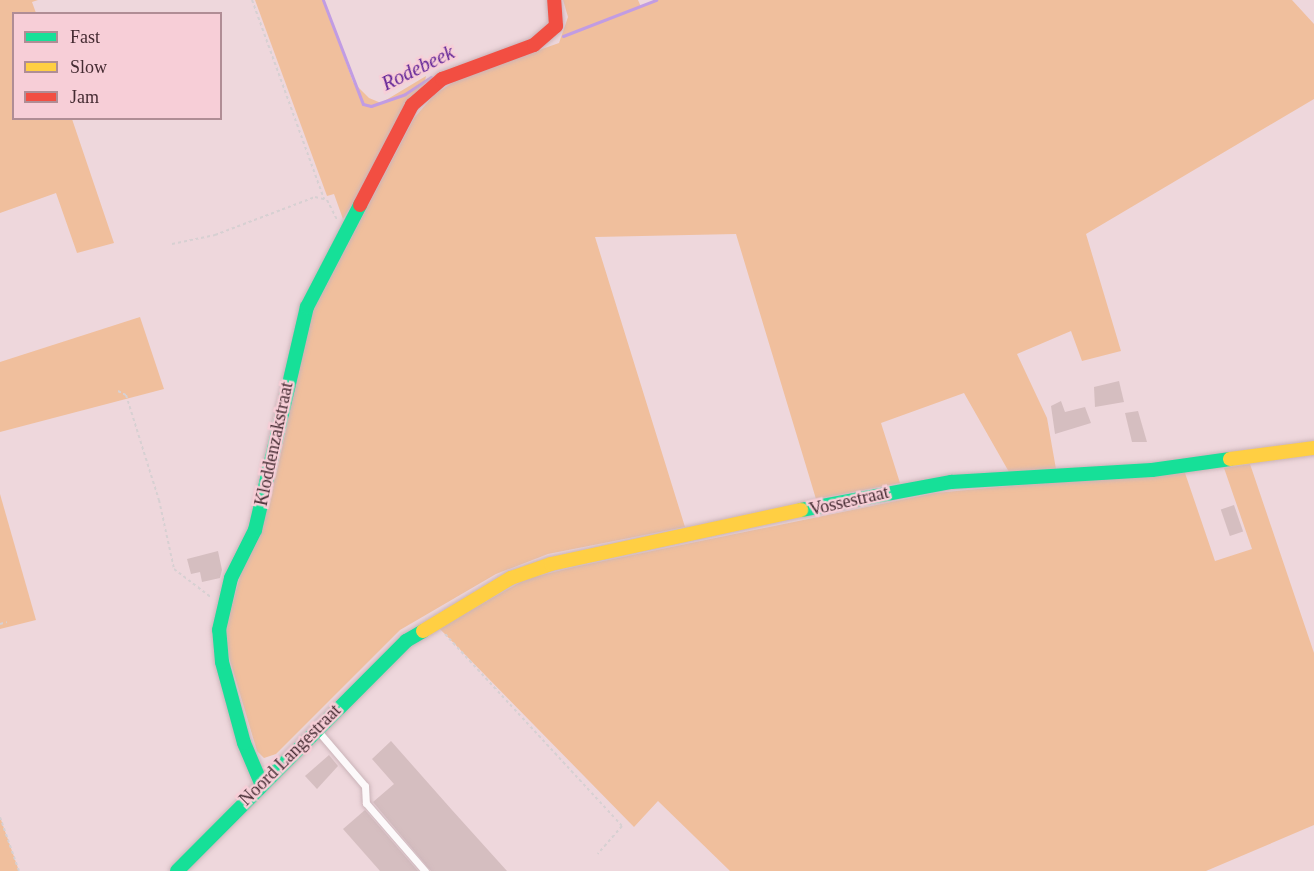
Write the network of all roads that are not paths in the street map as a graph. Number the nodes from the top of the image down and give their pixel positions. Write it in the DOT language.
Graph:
graph roads {
  1 [pos="554,0"];
  2 [pos="1314,448"];
  3 [pos="406,641"];
  4 [pos="316,729"];
  5 [pos="261,783"];
  6 [pos="177,871"];
  7 [pos="425,871"];
  1 -- 5 [label="street, Kloddenzakstraat"];
  2 -- 3 [label="street, Vossestraat"];
  3 -- 4 [label="street, Noord Langestraat"];
  4 -- 5 [label="street, Noord Langestraat"];
  4 -- 7 [label="lane"];
  5 -- 6 [label="street, Noord Langestraat"];
}
